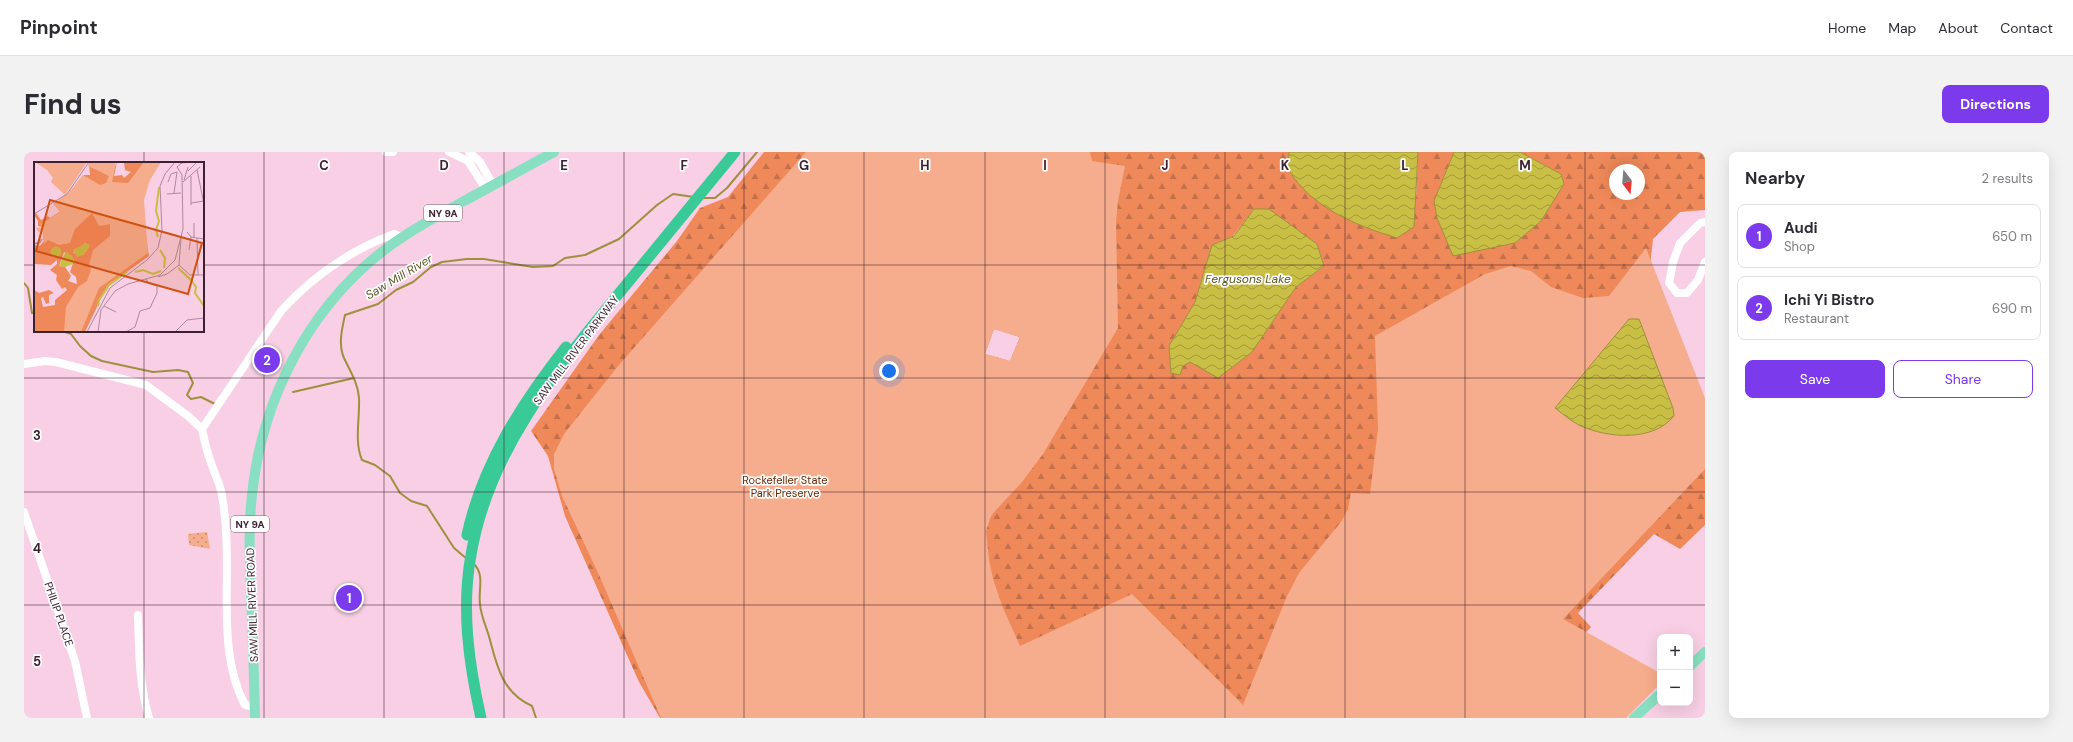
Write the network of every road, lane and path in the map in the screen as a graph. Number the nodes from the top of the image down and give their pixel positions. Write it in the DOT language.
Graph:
graph roads {
  1 [pos="386,152"];
  2 [pos="393,152"];
  3 [pos="449,152"];
  4 [pos="469,152"];
  5 [pos="554,152"];
  6 [pos="726,152"];
  7 [pos="735,152"];
  8 [pos="489,187"];
  9 [pos="694,196"];
  10 [pos="1705,222"];
  11 [pos="401,237"];
  12 [pos="1705,262"];
  13 [pos="24,364"];
  14 [pos="202,429"];
  15 [pos="24,512"];
  16 [pos="466,559"];
  17 [pos="138,615"];
  18 [pos="1705,652"];
  19 [pos="1693,663"];
  20 [pos="1657,697"];
  21 [pos="255,707"];
  22 [pos="87,718"];
  23 [pos="149,718"];
  24 [pos="255,718"];
  25 [pos="473,718"];
  26 [pos="481,718"];
  27 [pos="1634,718"];
  1 -- 2 [label="street"];
  3 -- 8 [label="street"];
  4 -- 8 [label="street"];
  5 -- 8 [label="main road, SAW MILL RIVER ROAD / NY 9A"];
  6 -- 9 [label="highway, SAW MILL RIVER PARKWAY"];
  7 -- 9 [label="highway, SAW MILL RIVER PARKWAY"];
  8 -- 11 [label="main road, SAW MILL RIVER ROAD / NY 9A"];
  9 -- 16 [label="highway, SAW MILL RIVER PARKWAY"];
  10 -- 12 [label="street"];
  11 -- 14 [label="street"];
  11 -- 21 [label="main road, SAW MILL RIVER ROAD / NY 9A"];
  13 -- 14 [label="street"];
  14 -- 21 [label="street"];
  15 -- 22 [label="street, PHILIP PLACE"];
  16 -- 25 [label="highway, SAW MILL RIVER PARKWAY"];
  16 -- 26 [label="highway, SAW MILL RIVER PARKWAY"];
  17 -- 23 [label="street"];
  18 -- 19 [label="main road"];
  20 -- 27 [label="main road"];
  21 -- 24 [label="main road, SAW MILL RIVER ROAD / NY 9A"];
}
